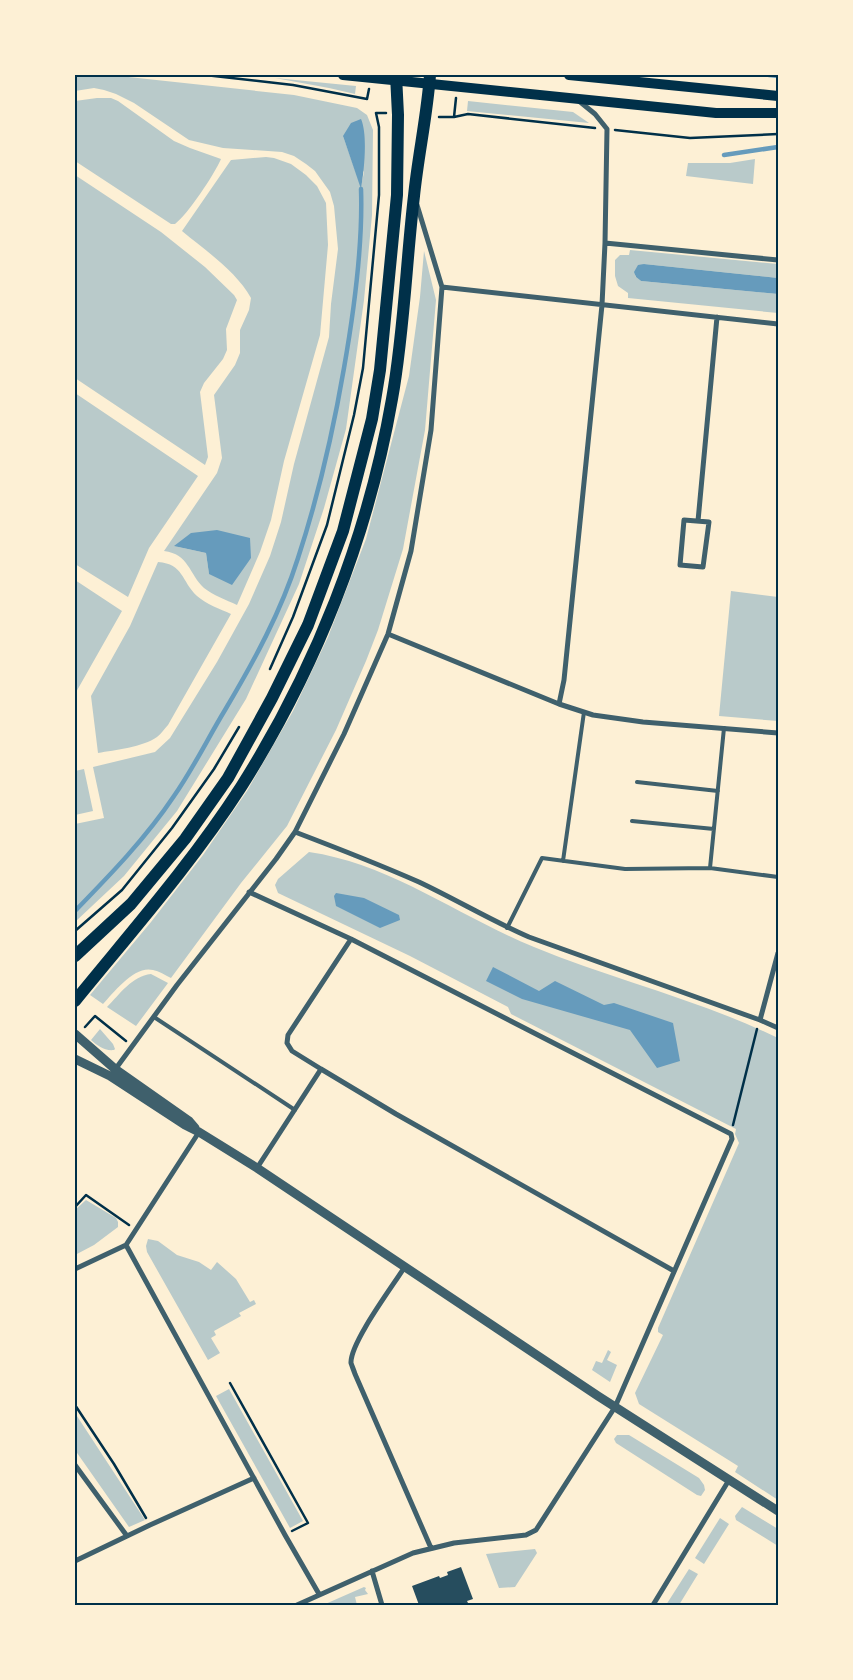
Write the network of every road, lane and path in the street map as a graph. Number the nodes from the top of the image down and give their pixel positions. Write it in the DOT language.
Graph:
graph roads {
  1 [pos="205,75"];
  2 [pos="343,75"];
  3 [pos="569,75"];
  4 [pos="396,78"];
  5 [pos="430,79"];
  6 [pos="778,96"];
  7 [pos="367,99"];
  8 [pos="577,99"];
  9 [pos="376,113"];
  10 [pos="778,113"];
  11 [pos="414,195"];
  12 [pos="605,243"];
  13 [pos="778,260"];
  14 [pos="442,287"];
  15 [pos="602,305"];
  16 [pos="717,317"];
  17 [pos="778,324"];
  18 [pos="698,520"];
  19 [pos="388,634"];
  20 [pos="267,675"];
  21 [pos="559,704"];
  22 [pos="584,712"];
  23 [pos="240,726"];
  24 [pos="724,728"];
  25 [pos="778,733"];
  26 [pos="637,782"];
  27 [pos="718,790"];
  28 [pos="632,820"];
  29 [pos="714,829"];
  30 [pos="295,832"];
  31 [pos="563,861"];
  32 [pos="710,868"];
  33 [pos="778,877"];
  34 [pos="249,892"];
  35 [pos="508,928"];
  36 [pos="75,931"];
  37 [pos="351,939"];
  38 [pos="778,953"];
  39 [pos="75,956"];
  40 [pos="75,1001"];
  41 [pos="95,1016"];
  42 [pos="154,1017"];
  43 [pos="760,1020"];
  44 [pos="778,1028"];
  45 [pos="75,1034"];
  46 [pos="132,1046"];
  47 [pos="75,1059"];
  48 [pos="321,1069"];
  49 [pos="112,1072"];
  50 [pos="295,1110"];
  51 [pos="199,1132"];
  52 [pos="730,1134"];
  53 [pos="257,1168"];
  54 [pos="75,1207"];
  55 [pos="136,1230"];
  56 [pos="126,1245"];
  57 [pos="404,1268"];
  58 [pos="75,1269"];
  59 [pos="674,1270"];
  60 [pos="230,1382"];
  61 [pos="75,1405"];
  62 [pos="615,1407"];
  63 [pos="75,1465"];
  64 [pos="254,1478"];
  65 [pos="729,1480"];
  66 [pos="778,1511"];
  67 [pos="150,1525"];
  68 [pos="285,1535"];
  69 [pos="127,1536"];
  70 [pos="431,1548"];
  71 [pos="75,1561"];
  72 [pos="372,1571"];
  73 [pos="319,1594"];
  74 [pos="297,1605"];
  75 [pos="382,1605"];
  76 [pos="653,1605"];
  1 -- 7 [label="path"];
  2 -- 4 [label="main road"];
  3 -- 6 [label="main road"];
  4 -- 5 [label="main road"];
  4 -- 39 [label="main road"];
  5 -- 8 [label="main road"];
  5 -- 11 [label="main road"];
  8 -- 10 [label="main road"];
  8 -- 12 [label="street"];
  9 -- 20 [label="path"];
  11 -- 14 [label="street"];
  11 -- 40 [label="main road"];
  12 -- 13 [label="street"];
  12 -- 15 [label="street"];
  14 -- 15 [label="street"];
  14 -- 19 [label="street"];
  15 -- 16 [label="street"];
  15 -- 21 [label="street"];
  16 -- 17 [label="street"];
  16 -- 18 [label="street"];
  18 -- 18 [label="street"];
  19 -- 21 [label="street"];
  19 -- 30 [label="street"];
  21 -- 22 [label="street"];
  22 -- 24 [label="street"];
  22 -- 31 [label="lane"];
  23 -- 36 [label="path"];
  24 -- 25 [label="street"];
  24 -- 27 [label="lane"];
  26 -- 27 [label="lane"];
  27 -- 29 [label="lane"];
  28 -- 29 [label="lane"];
  29 -- 32 [label="lane"];
  30 -- 34 [label="street"];
  30 -- 35 [label="street"];
  31 -- 32 [label="lane"];
  31 -- 35 [label="lane"];
  32 -- 33 [label="lane"];
  34 -- 37 [label="street"];
  34 -- 42 [label="street"];
  35 -- 43 [label="street"];
  37 -- 48 [label="street"];
  37 -- 52 [label="street"];
  38 -- 43 [label="street"];
  41 -- 46 [label="path"];
  42 -- 46 [label="street"];
  42 -- 50 [label="lane"];
  43 -- 44 [label="street"];
  43 -- 52 [label="path"];
  45 -- 49 [label="street"];
  46 -- 49 [label="street"];
  47 -- 49 [label="street"];
  48 -- 50 [label="street"];
  48 -- 59 [label="street"];
  49 -- 51 [label="street"];
  50 -- 53 [label="street"];
  51 -- 53 [label="street"];
  51 -- 55 [label="street"];
  52 -- 59 [label="street"];
  53 -- 57 [label="street"];
  54 -- 55 [label="path"];
  55 -- 56 [label="street"];
  56 -- 58 [label="street"];
  56 -- 64 [label="street"];
  57 -- 62 [label="street"];
  57 -- 70 [label="street"];
  59 -- 62 [label="street"];
  60 -- 68 [label="path"];
  61 -- 67 [label="path"];
  62 -- 65 [label="street"];
  62 -- 70 [label="street"];
  63 -- 69 [label="street"];
  64 -- 67 [label="street"];
  64 -- 68 [label="street"];
  65 -- 66 [label="street"];
  65 -- 76 [label="street"];
  67 -- 69 [label="street"];
  68 -- 73 [label="street"];
  69 -- 71 [label="street"];
  70 -- 72 [label="street"];
  72 -- 73 [label="street"];
  72 -- 75 [label="street"];
  73 -- 74 [label="street"];
}
